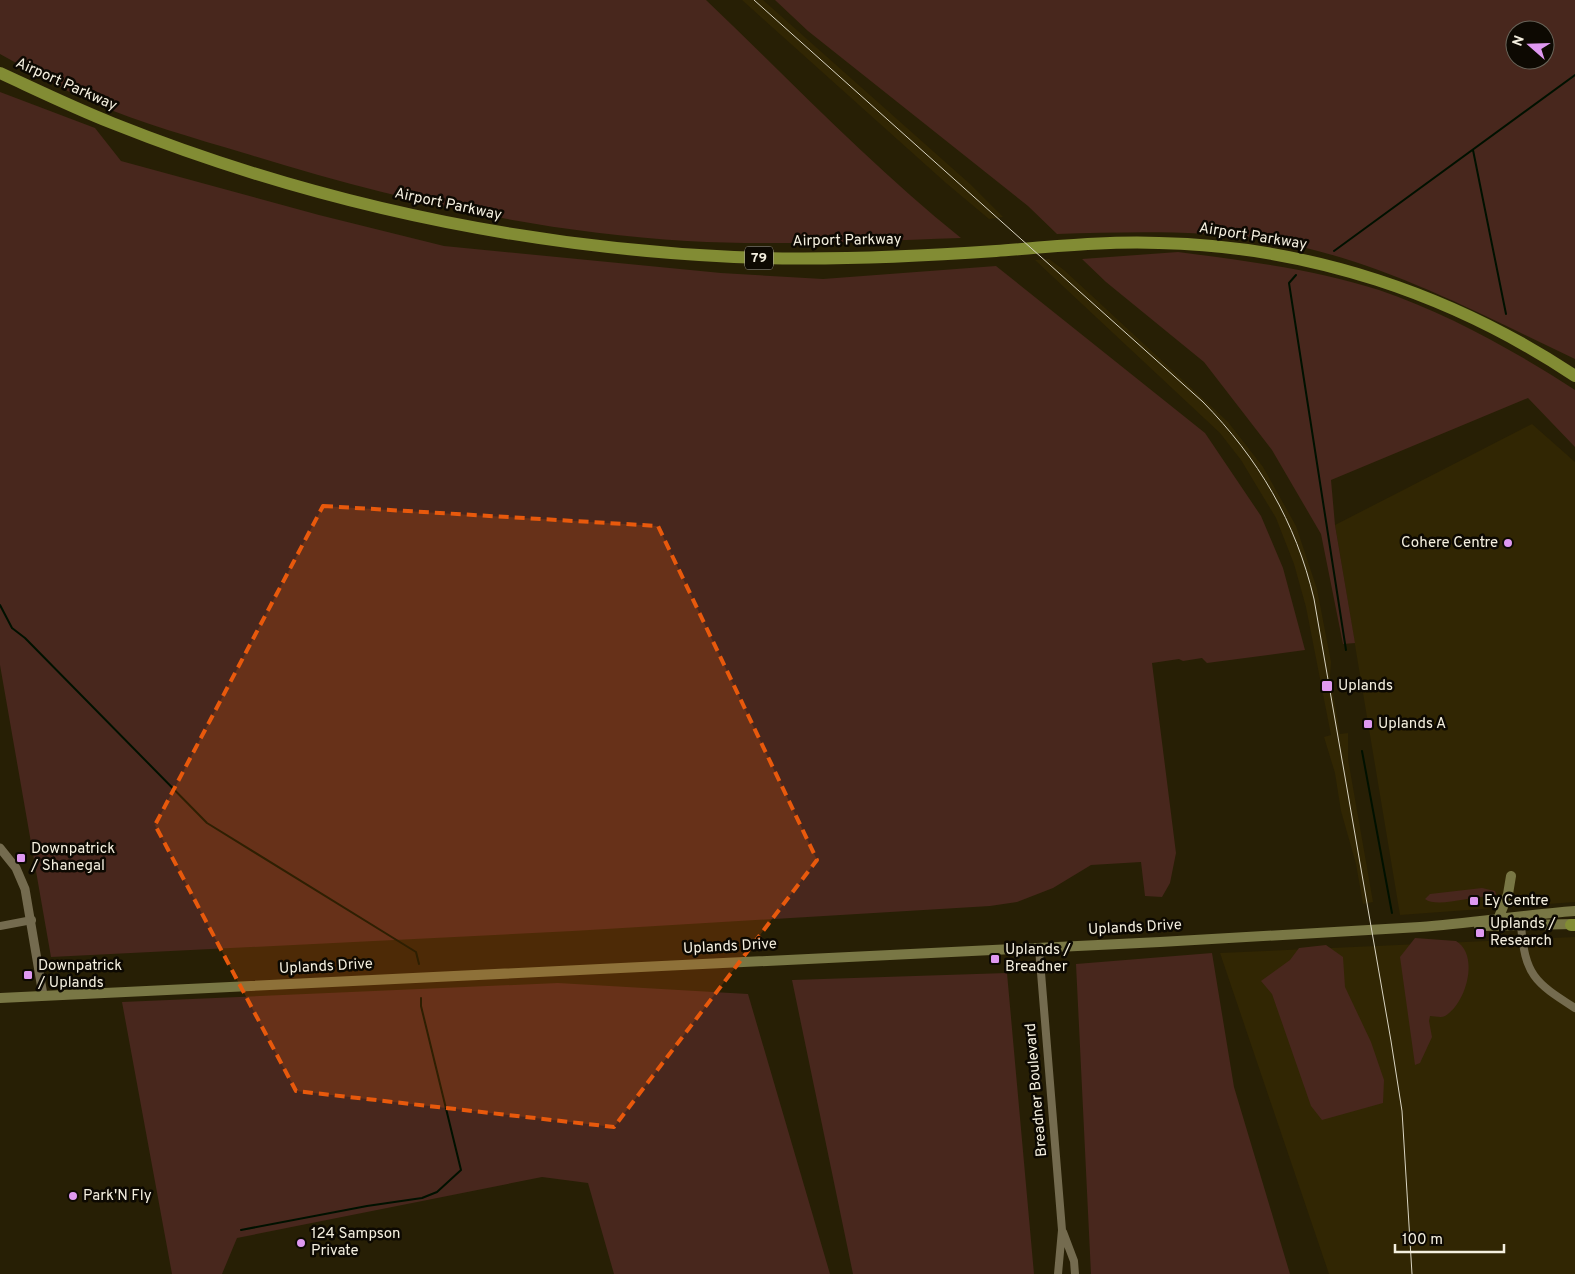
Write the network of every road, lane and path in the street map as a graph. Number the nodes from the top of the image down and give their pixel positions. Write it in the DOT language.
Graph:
graph roads {
  1 [pos="0,73"];
  2 [pos="1575,376"];
  3 [pos="0,848"];
  4 [pos="1511,876"];
  5 [pos="1575,911"];
  6 [pos="1499,917"];
  7 [pos="32,920"];
  8 [pos="1462,924"];
  9 [pos="1521,925"];
  10 [pos="1574,925"];
  11 [pos="0,926"];
  12 [pos="1039,948"];
  13 [pos="43,995"];
  14 [pos="0,998"];
  15 [pos="1575,1008"];
  16 [pos="1062,1230"];
  17 [pos="1058,1274"];
  18 [pos="1075,1274"];
  1 -- 2 [label="highway, Airport Parkway / 79"];
  3 -- 7 [label="street"];
  4 -- 6 [label="main road"];
  5 -- 6 [label="main road, Uplands Drive"];
  6 -- 8 [label="main road, Uplands Drive"];
  7 -- 11 [label="street"];
  7 -- 13 [label="street"];
  8 -- 9 [label="main road, Uplands Drive"];
  8 -- 12 [label="main road, Uplands Drive"];
  9 -- 10 [label="main road, Uplands Drive"];
  9 -- 15 [label="street"];
  12 -- 13 [label="main road, Uplands Drive"];
  12 -- 16 [label="street, Breadner Boulevard"];
  13 -- 14 [label="main road, Uplands Drive"];
  16 -- 17 [label="street, Breadner Boulevard"];
  16 -- 18 [label="street, Breadner Boulevard"];
}
